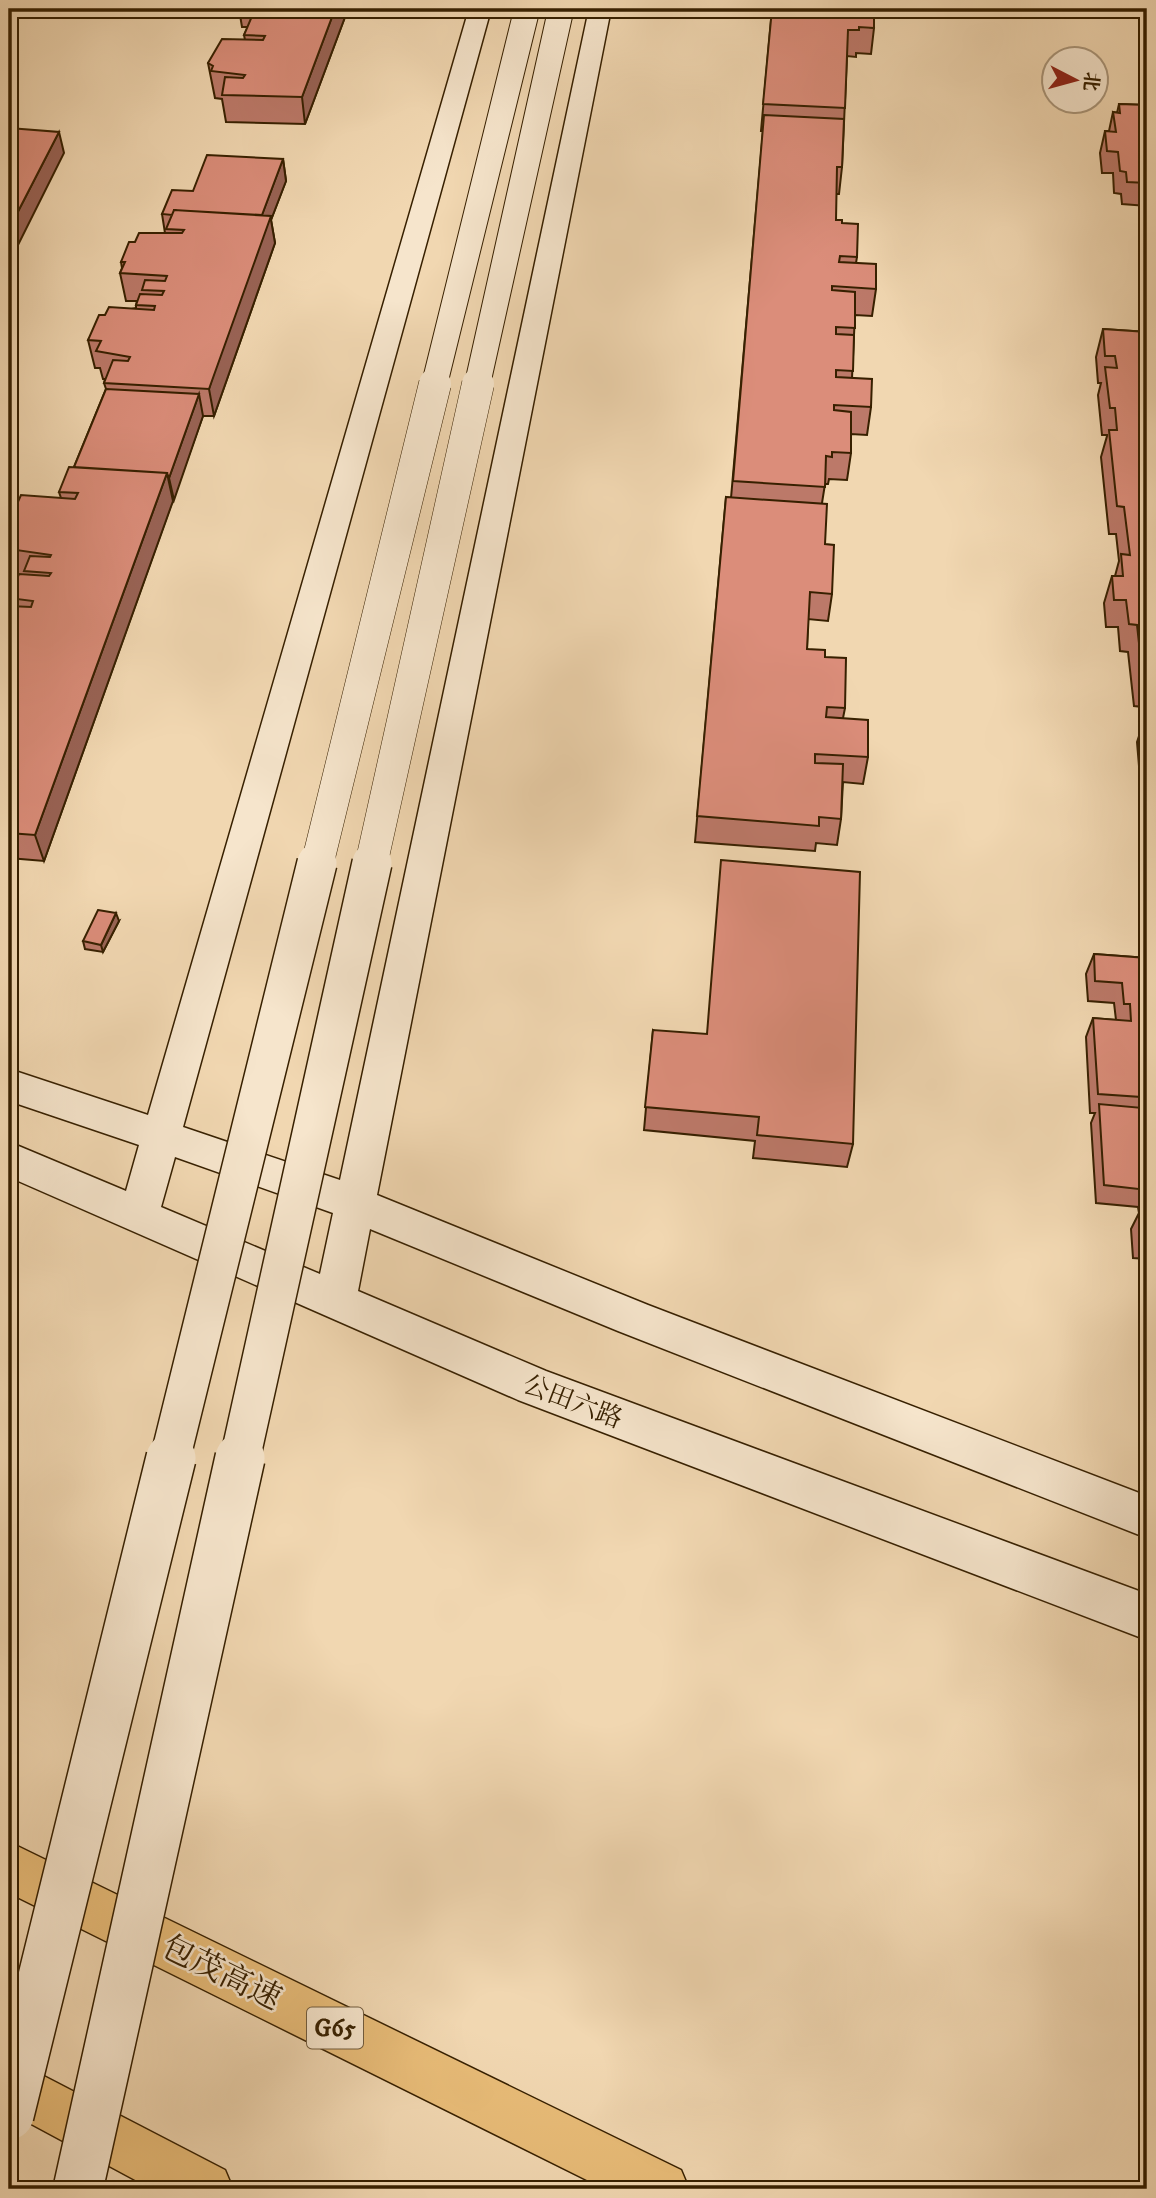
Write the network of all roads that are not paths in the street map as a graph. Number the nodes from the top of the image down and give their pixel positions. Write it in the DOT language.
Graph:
graph roads {
  1 [pos="480,9"];
  2 [pos="527,9"];
  3 [pos="561,9"];
  4 [pos="600,9"];
  5 [pos="9,1085"];
  6 [pos="161,1136"];
  7 [pos="9,1159"];
  8 [pos="355,1204"];
  9 [pos="139,1215"];
  10 [pos="335,1301"];
  11 [pos="1147,1517"];
  12 [pos="1147,1617"];
  13 [pos="9,1867"];
  14 [pos="9,2084"];
  15 [pos="9,2115"];
  16 [pos="78,2189"];
  17 [pos="206,2189"];
  18 [pos="662,2189"];
  1 -- 6 [label="street"];
  2 -- 15 [label="street, bridge"];
  3 -- 16 [label="street, bridge"];
  4 -- 8 [label="street"];
  5 -- 6 [label="street"];
  6 -- 8 [label="street"];
  6 -- 9 [label="street"];
  7 -- 9 [label="street, 公田六路"];
  8 -- 10 [label="street"];
  8 -- 11 [label="street"];
  9 -- 10 [label="street, 公田六路"];
  10 -- 12 [label="street, 公田六路"];
  13 -- 18 [label="highway, 包茂高速 / G65"];
  14 -- 17 [label="highway"];
}
